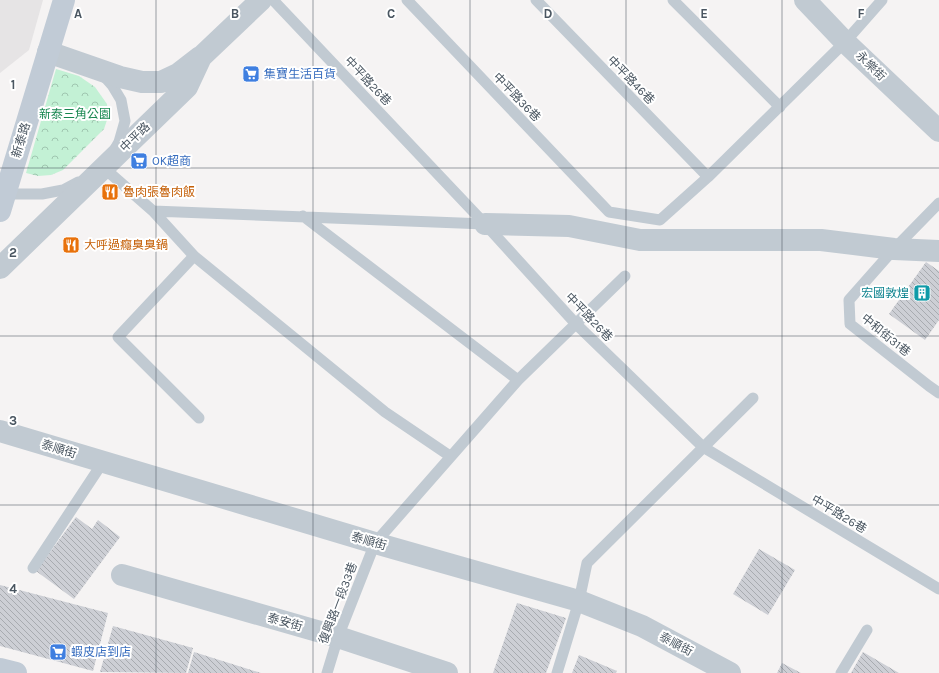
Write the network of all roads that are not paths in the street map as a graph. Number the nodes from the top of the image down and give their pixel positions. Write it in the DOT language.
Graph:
graph roads {
  1 [pos="64,0"];
  2 [pos="261,0"];
  3 [pos="273,0"];
  4 [pos="407,0"];
  5 [pos="536,0"];
  6 [pos="673,0"];
  7 [pos="805,0"];
  8 [pos="882,0"];
  9 [pos="846,42"];
  10 [pos="48,52"];
  11 [pos="201,57"];
  12 [pos="96,68"];
  13 [pos="780,107"];
  14 [pos="939,131"];
  15 [pos="104,168"];
  16 [pos="708,177"];
  17 [pos="2,200"];
  18 [pos="939,203"];
  19 [pos="153,211"];
  20 [pos="303,216"];
  21 [pos="485,224"];
  22 [pos="894,249"];
  23 [pos="939,251"];
  24 [pos="194,256"];
  25 [pos="0,268"];
  26 [pos="625,276"];
  27 [pos="576,324"];
  28 [pos="518,380"];
  29 [pos="939,393"];
  30 [pos="753,398"];
  31 [pos="200,418"];
  32 [pos="0,431"];
  33 [pos="703,447"];
  34 [pos="450,456"];
  35 [pos="103,462"];
  36 [pos="374,542"];
  37 [pos="33,568"];
  38 [pos="122,575"];
  39 [pos="939,589"];
  40 [pos="579,601"];
  41 [pos="867,630"];
  42 [pos="338,637"];
  43 [pos="0,669"];
  44 [pos="16,673"];
  45 [pos="327,673"];
  46 [pos="447,673"];
  47 [pos="557,673"];
  48 [pos="730,673"];
  49 [pos="841,673"];
  1 -- 10 [label="main road, 新泰路"];
  2 -- 11 [label="street, 中平路"];
  3 -- 21 [label="lane, 中平路26巷"];
  4 -- 16 [label="lane, 中平路36巷"];
  5 -- 16 [label="lane, 中平路46巷"];
  6 -- 13 [label="lane"];
  7 -- 9 [label="street, 永樂街"];
  8 -- 9 [label="lane"];
  9 -- 13 [label="lane"];
  9 -- 14 [label="street, 永樂街"];
  10 -- 12 [label="street"];
  10 -- 17 [label="main road, 新泰路"];
  11 -- 12 [label="street"];
  11 -- 15 [label="street, 中平路"];
  12 -- 15 [label="lane"];
  13 -- 16 [label="lane"];
  15 -- 17 [label="lane"];
  15 -- 19 [label="lane"];
  15 -- 25 [label="street, 中平路"];
  18 -- 22 [label="lane, 中和街31巷"];
  19 -- 20 [label="lane"];
  19 -- 24 [label="lane"];
  20 -- 21 [label="lane"];
  20 -- 28 [label="lane"];
  21 -- 22 [label="street"];
  21 -- 27 [label="lane, 中平路26巷"];
  22 -- 23 [label="street"];
  22 -- 29 [label="lane, 中和街31巷"];
  24 -- 31 [label="lane"];
  24 -- 34 [label="lane"];
  26 -- 27 [label="lane"];
  27 -- 28 [label="lane"];
  27 -- 33 [label="lane, 中平路26巷"];
  28 -- 34 [label="lane"];
  30 -- 33 [label="lane"];
  32 -- 35 [label="street, 泰順街"];
  33 -- 39 [label="lane, 中平路26巷"];
  33 -- 40 [label="lane"];
  34 -- 36 [label="lane"];
  35 -- 36 [label="street, 泰順街"];
  35 -- 37 [label="lane"];
  36 -- 40 [label="street, 泰順街"];
  36 -- 42 [label="lane, 復興路一段33巷"];
  38 -- 42 [label="street, 泰安街"];
  40 -- 47 [label="lane"];
  40 -- 48 [label="street, 泰順街"];
  41 -- 49 [label="lane"];
  42 -- 45 [label="lane, 復興路一段33巷"];
  42 -- 46 [label="street, 泰安街"];
  43 -- 44 [label="main road"];
}
